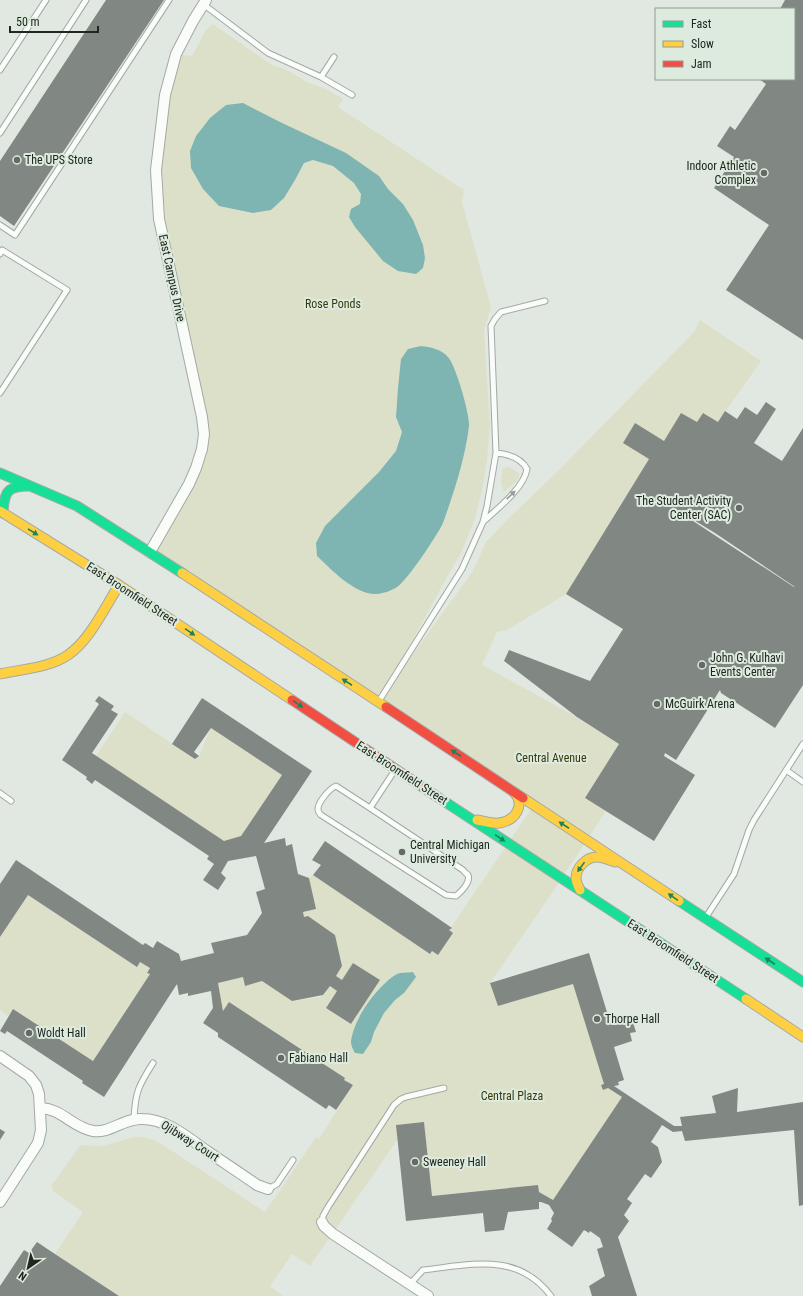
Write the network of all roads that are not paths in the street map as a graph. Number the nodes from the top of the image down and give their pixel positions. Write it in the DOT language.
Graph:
graph roads {
  1 [pos="46,0"];
  2 [pos="86,0"];
  3 [pos="169,0"];
  4 [pos="205,2"];
  5 [pos="334,57"];
  6 [pos="0,70"];
  7 [pos="321,77"];
  8 [pos="352,95"];
  9 [pos="0,133"];
  10 [pos="0,225"];
  11 [pos="0,254"];
  12 [pos="545,301"];
  13 [pos="0,393"];
  14 [pos="496,453"];
  15 [pos="0,473"];
  16 [pos="32,486"];
  17 [pos="1,512"];
  18 [pos="483,522"];
  19 [pos="150,552"];
  20 [pos="119,585"];
  21 [pos="0,674"];
  22 [pos="379,702"];
  23 [pos="803,744"];
  24 [pos="396,769"];
  25 [pos="786,770"];
  26 [pos="803,782"];
  27 [pos="514,792"];
  28 [pos="0,793"];
  29 [pos="11,801"];
  30 [pos="370,808"];
  31 [pos="472,819"];
  32 [pos="629,867"];
  33 [pos="580,890"];
  34 [pos="705,918"];
  35 [pos="803,982"];
  36 [pos="803,1037"];
  37 [pos="0,1056"];
  38 [pos="153,1063"];
  39 [pos="444,1088"];
  40 [pos="41,1108"];
  41 [pos="134,1119"];
  42 [pos="293,1160"];
  43 [pos="268,1189"];
  44 [pos="0,1202"];
  45 [pos="322,1222"];
  46 [pos="410,1284"];
  47 [pos="428,1296"];
  48 [pos="551,1296"];
  1 -- 6 [label="lane"];
  2 -- 9 [label="lane"];
  3 -- 10 [label="lane"];
  4 -- 7 [label="lane"];
  4 -- 19 [label="street, East Campus Drive"];
  5 -- 7 [label="lane"];
  7 -- 8 [label="lane"];
  11 -- 13 [label="lane"];
  12 -- 14 [label="lane"];
  14 -- 18 [label="lane"];
  18 -- 14 [label="lane, one-way"];
  15 -- 16 [label="main road"];
  16 -- 17 [label="main road"];
  16 -- 19 [label="main road"];
  17 -- 20 [label="main road, East Broomfield Street, one-way"];
  18 -- 22 [label="lane"];
  22 -- 19 [label="main road, one-way"];
  20 -- 21 [label="main road"];
  20 -- 24 [label="main road, East Broomfield Street, one-way"];
  27 -- 22 [label="main road, one-way"];
  23 -- 25 [label="lane"];
  24 -- 30 [label="lane"];
  24 -- 31 [label="main road, East Broomfield Street"];
  25 -- 26 [label="lane"];
  25 -- 34 [label="lane"];
  27 -- 31 [label="main road"];
  32 -- 27 [label="main road, one-way"];
  28 -- 29 [label="lane"];
  30 -- 30 [label="lane"];
  31 -- 33 [label="main road, East Broomfield Street, one-way"];
  32 -- 33 [label="main road, one-way"];
  34 -- 32 [label="main road, one-way"];
  33 -- 36 [label="main road, East Broomfield Street"];
  35 -- 34 [label="main road, one-way"];
  37 -- 40 [label="street"];
  38 -- 41 [label="lane"];
  39 -- 45 [label="lane"];
  40 -- 41 [label="street, Ojibway Court"];
  40 -- 44 [label="street"];
  41 -- 43 [label="street, Ojibway Court"];
  42 -- 43 [label="lane"];
  45 -- 46 [label="street"];
  46 -- 47 [label="street"];
  46 -- 48 [label="lane"];
}
